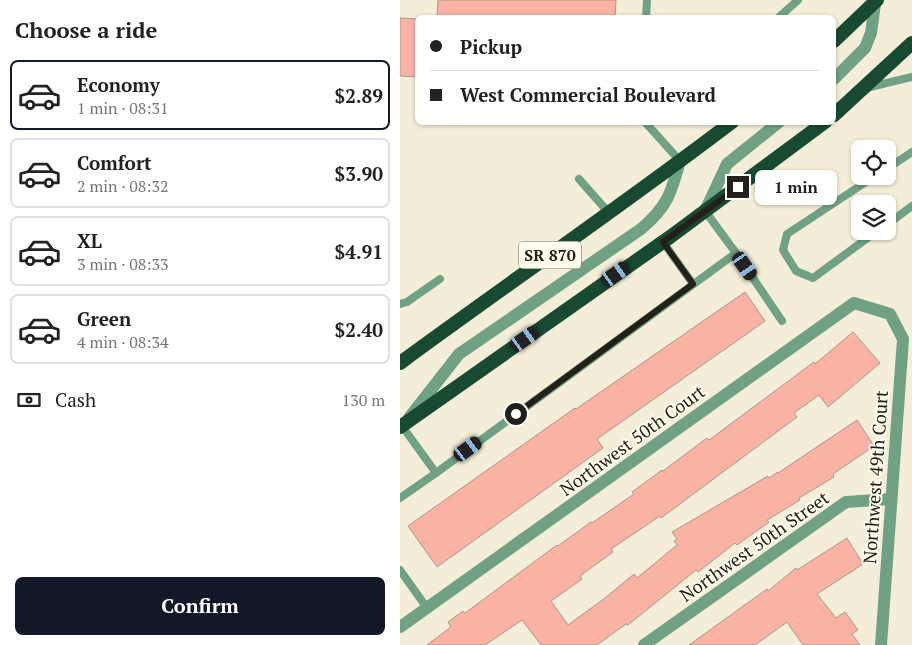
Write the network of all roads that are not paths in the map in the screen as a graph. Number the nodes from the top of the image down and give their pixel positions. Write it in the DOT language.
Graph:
graph roads {
  1 [pos="647,0"];
  2 [pos="798,0"];
  3 [pos="875,1"];
  4 [pos="646,15"];
  5 [pos="781,15"];
  6 [pos="836,39"];
  7 [pos="912,43"];
  8 [pos="836,77"];
  9 [pos="912,77"];
  10 [pos="862,90"];
  11 [pos="836,113"];
  12 [pos="648,125"];
  13 [pos="728,125"];
  14 [pos="775,125"];
  15 [pos="820,125"];
  16 [pos="912,152"];
  17 [pos="680,162"];
  18 [pos="896,163"];
  19 [pos="579,179"];
  20 [pos="861,185"];
  21 [pos="912,206"];
  22 [pos="705,211"];
  23 [pos="609,213"];
  24 [pos="896,218"];
  25 [pos="865,240"];
  26 [pos="663,242"];
  27 [pos="736,253"];
  28 [pos="440,279"];
  29 [pos="693,284"];
  30 [pos="402,304"];
  31 [pos="890,314"];
  32 [pos="782,321"];
  33 [pos="400,363"];
  34 [pos="401,427"];
  35 [pos="436,472"];
  36 [pos="400,498"];
  37 [pos="891,500"];
  38 [pos="400,570"];
  39 [pos="427,608"];
  40 [pos="400,627"];
  41 [pos="644,645"];
  42 [pos="881,645"];
  1 -- 4 [label="lane"];
  2 -- 5 [label="lane"];
  3 -- 6 [label="highway"];
  3 -- 8 [label="street"];
  7 -- 10 [label="highway"];
  9 -- 10 [label="lane"];
  10 -- 11 [label="highway"];
  12 -- 17 [label="lane"];
  13 -- 17 [label="highway, SR 870"];
  14 -- 22 [label="street"];
  15 -- 22 [label="highway, SR 870"];
  16 -- 18 [label="lane"];
  17 -- 23 [label="highway, SR 870"];
  17 -- 34 [label="street"];
  19 -- 23 [label="lane"];
  20 -- 25 [label="lane"];
  21 -- 24 [label="lane"];
  22 -- 26 [label="highway, SR 870"];
  22 -- 27 [label="lane"];
  23 -- 33 [label="highway, SR 870"];
  26 -- 29 [label="lane"];
  26 -- 34 [label="highway, SR 870"];
  27 -- 29 [label="lane"];
  27 -- 32 [label="lane"];
  28 -- 30 [label="lane"];
  29 -- 35 [label="lane"];
  31 -- 37 [label="street, Northwest 49th Court"];
  31 -- 39 [label="street, Northwest 50th Court"];
  34 -- 35 [label="lane"];
  35 -- 36 [label="lane"];
  37 -- 41 [label="street, Northwest 50th Street"];
  37 -- 42 [label="street, Northwest 49th Court"];
  38 -- 39 [label="lane"];
  39 -- 40 [label="street, Northwest 50th Court"];
}
